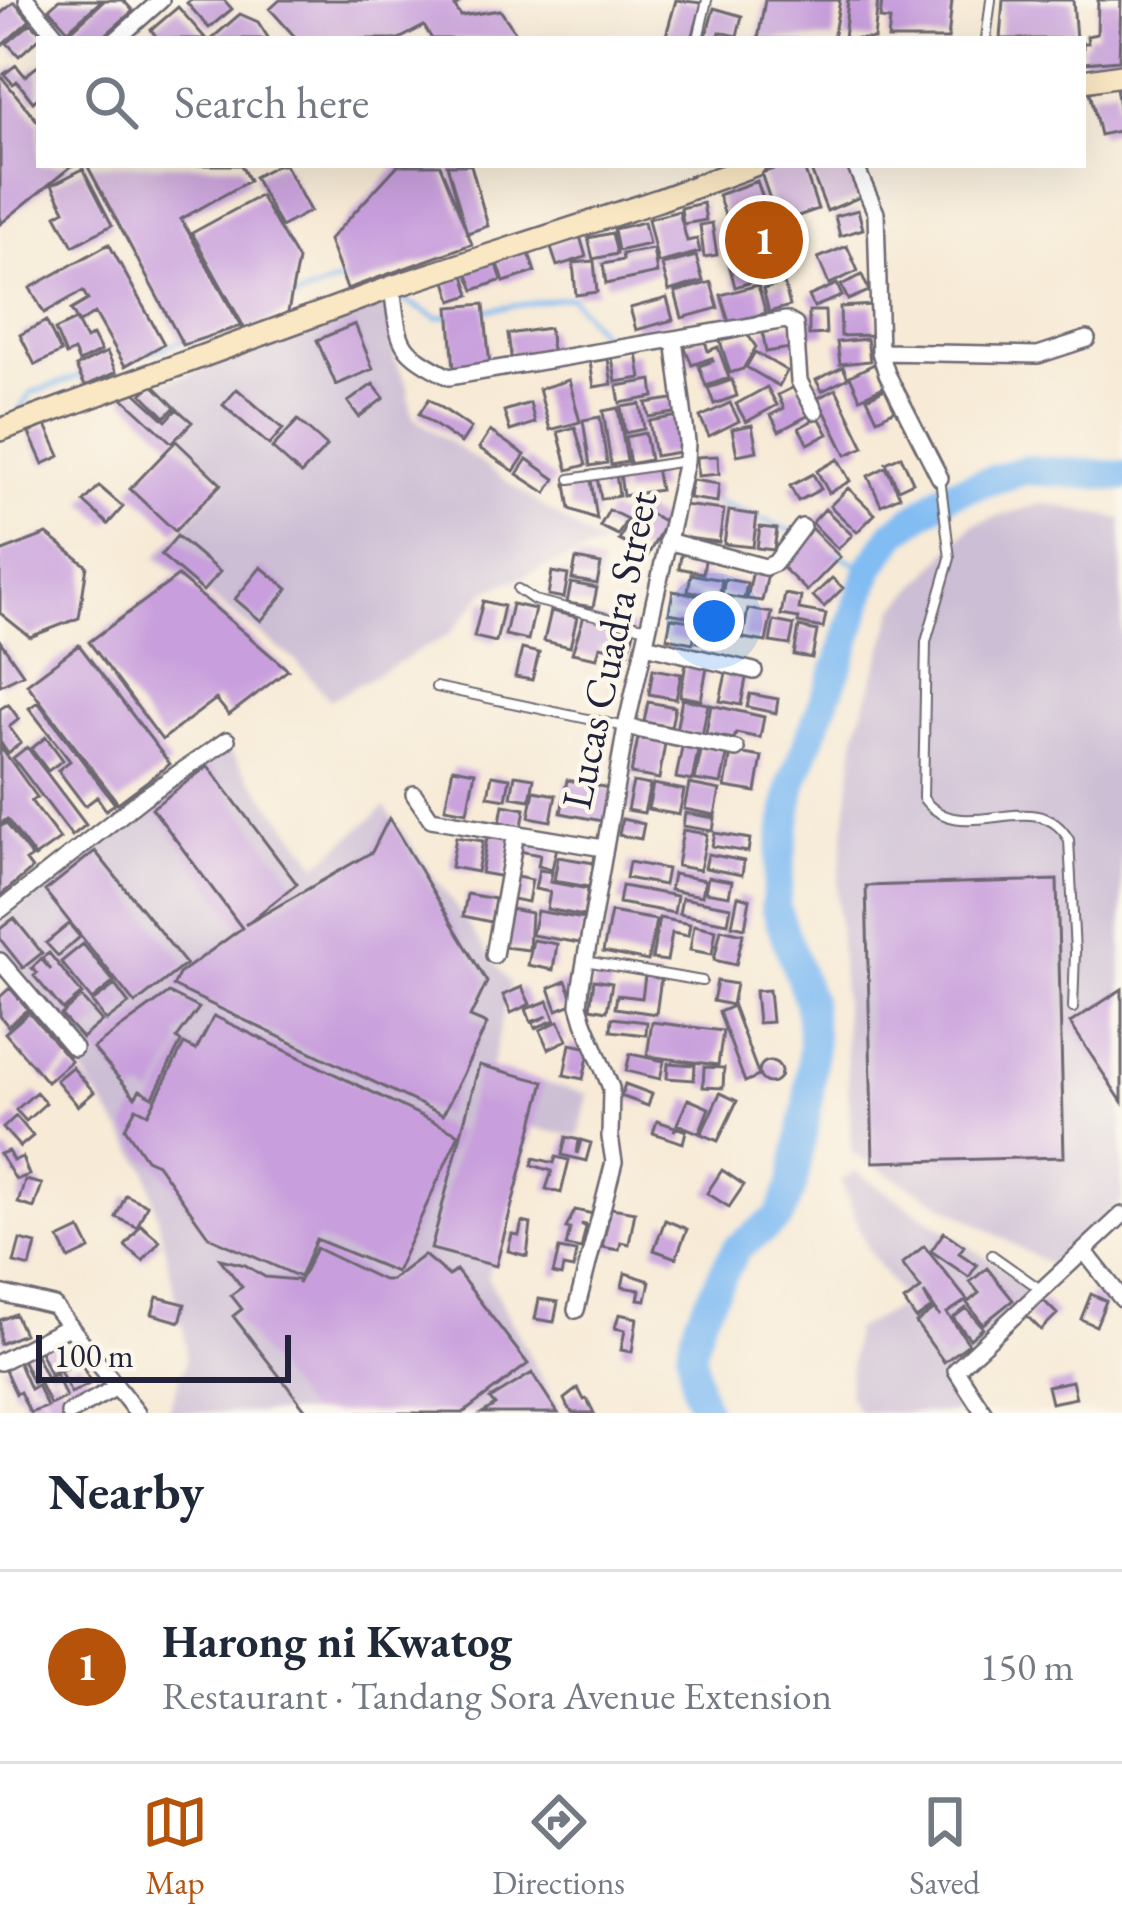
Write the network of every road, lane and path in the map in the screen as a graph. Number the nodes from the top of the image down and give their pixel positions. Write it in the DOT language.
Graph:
graph roads {
  1 [pos="27,0"];
  2 [pos="161,0"];
  3 [pos="707,0"];
  4 [pos="991,0"];
  5 [pos="57,36"];
  6 [pos="120,36"];
  7 [pos="699,36"];
  8 [pos="986,36"];
  9 [pos="1122,75"];
  10 [pos="1086,81"];
  11 [pos="739,168"];
  12 [pos="856,168"];
  13 [pos="392,287"];
  14 [pos="674,339"];
  15 [pos="1087,339"];
  16 [pos="880,352"];
  17 [pos="815,411"];
  18 [pos="0,430"];
  19 [pos="686,461"];
  20 [pos="940,478"];
  21 [pos="570,479"];
  22 [pos="802,527"];
  23 [pos="668,541"];
  24 [pos="518,589"];
  25 [pos="647,637"];
  26 [pos="754,671"];
  27 [pos="436,687"];
  28 [pos="626,727"];
  29 [pos="227,740"];
  30 [pos="736,749"];
  31 [pos="414,794"];
  32 [pos="516,833"];
  33 [pos="604,848"];
  34 [pos="0,910"];
  35 [pos="494,955"];
  36 [pos="0,961"];
  37 [pos="584,961"];
  38 [pos="702,981"];
  39 [pos="1072,1008"];
  40 [pos="74,1048"];
  41 [pos="1122,1215"];
  42 [pos="1085,1252"];
  43 [pos="992,1256"];
  44 [pos="1044,1292"];
  45 [pos="0,1293"];
  46 [pos="1122,1299"];
  47 [pos="576,1310"];
  48 [pos="70,1326"];
  49 [pos="0,1362"];
  50 [pos="115,1388"];
  51 [pos="69,1413"];
  52 [pos="137,1413"];
  53 [pos="984,1413"];
  1 -- 5 [label="street"];
  2 -- 6 [label="street"];
  3 -- 7 [label="lane"];
  4 -- 8 [label="lane"];
  9 -- 10 [label="main road"];
  11 -- 13 [label="main road"];
  12 -- 16 [label="street"];
  13 -- 14 [label="street"];
  13 -- 18 [label="main road"];
  14 -- 17 [label="street"];
  14 -- 19 [label="street, Lucas Cuadra Street"];
  15 -- 16 [label="street"];
  16 -- 20 [label="street"];
  19 -- 21 [label="lane"];
  19 -- 23 [label="street, Lucas Cuadra Street"];
  20 -- 39 [label="lane"];
  22 -- 23 [label="street"];
  23 -- 25 [label="street, Lucas Cuadra Street"];
  24 -- 25 [label="lane"];
  25 -- 26 [label="street"];
  25 -- 28 [label="street, Lucas Cuadra Street"];
  27 -- 28 [label="lane"];
  28 -- 30 [label="street"];
  28 -- 33 [label="street, Lucas Cuadra Street"];
  29 -- 34 [label="street"];
  31 -- 32 [label="street"];
  32 -- 33 [label="street"];
  32 -- 35 [label="street"];
  33 -- 37 [label="street, Lucas Cuadra Street"];
  36 -- 40 [label="street"];
  37 -- 38 [label="lane"];
  37 -- 47 [label="street, Lucas Cuadra Street"];
  41 -- 42 [label="street"];
  42 -- 44 [label="street"];
  42 -- 46 [label="street"];
  43 -- 44 [label="lane"];
  44 -- 53 [label="street"];
  45 -- 48 [label="street"];
  48 -- 49 [label="street"];
  48 -- 50 [label="street"];
  50 -- 51 [label="street"];
  50 -- 52 [label="street"];
}
